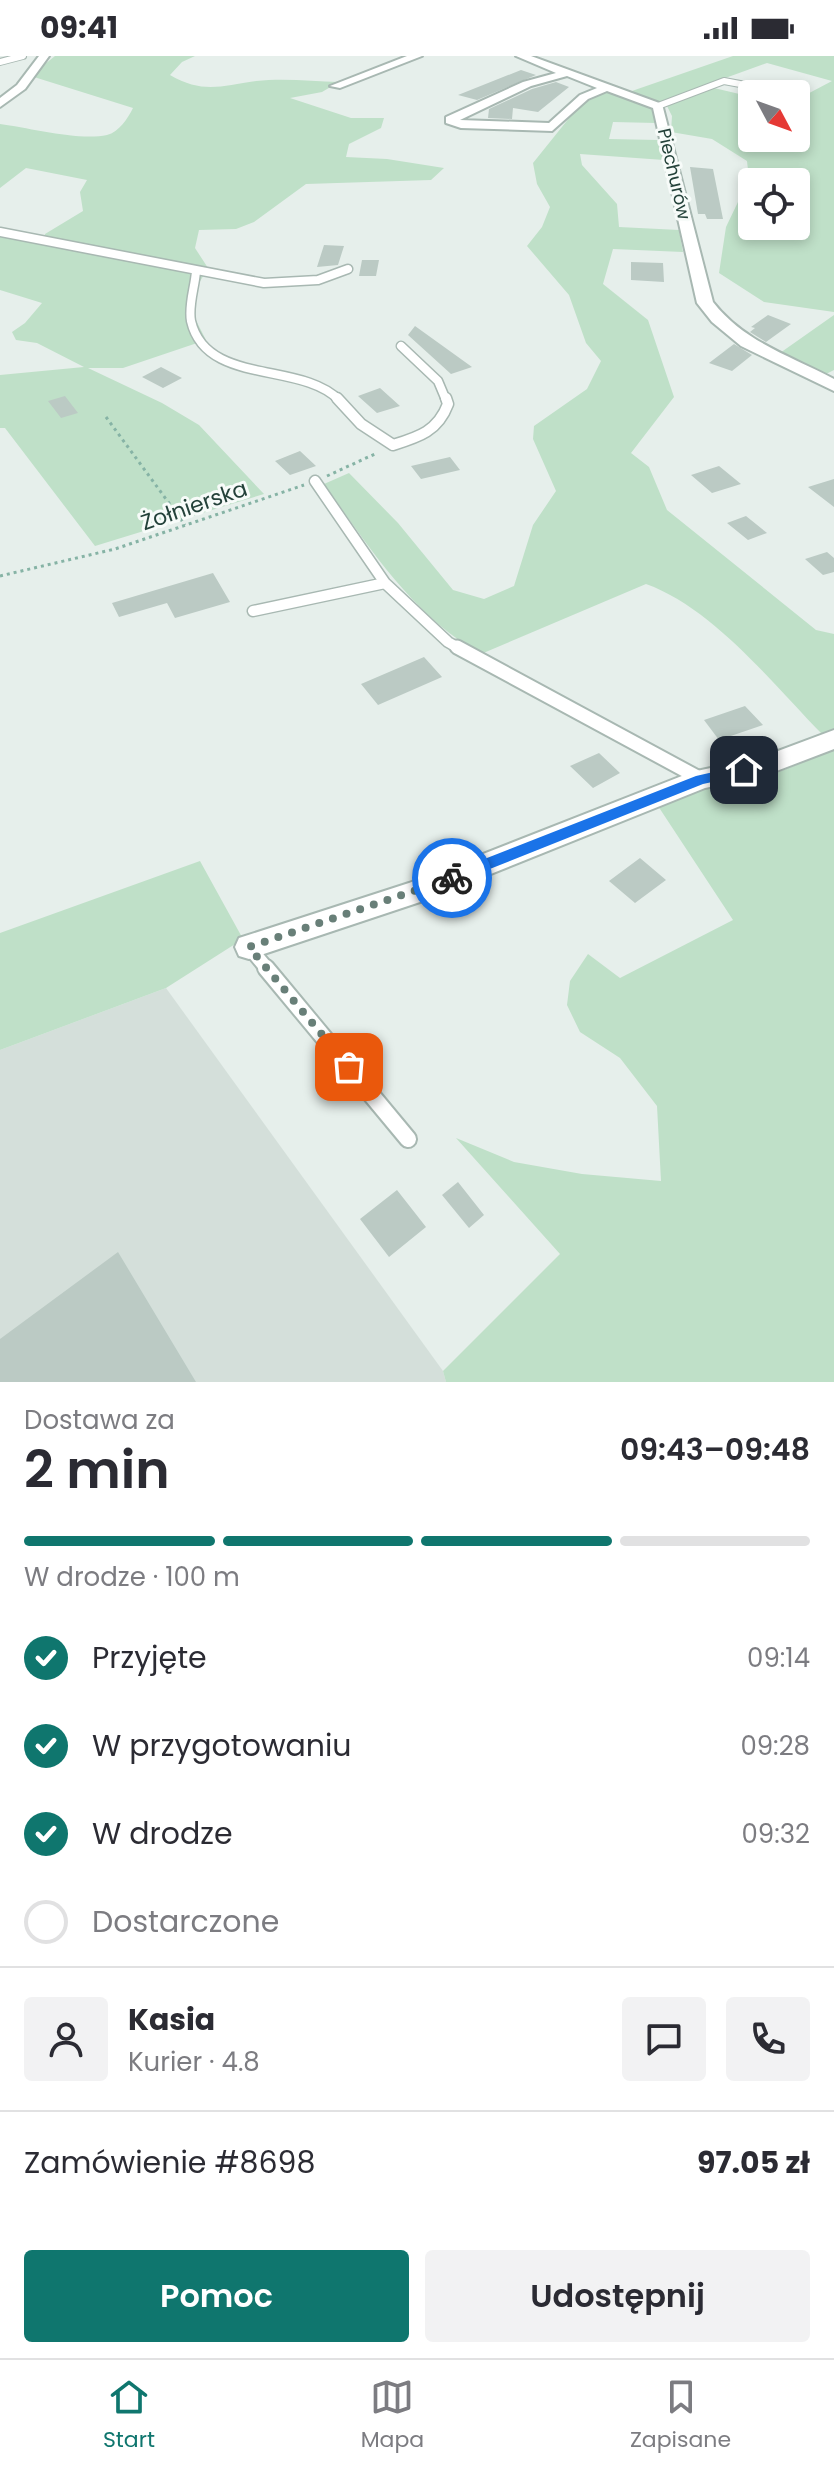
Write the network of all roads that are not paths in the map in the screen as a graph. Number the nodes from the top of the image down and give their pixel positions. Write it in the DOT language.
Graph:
graph roads {
  1 [pos="23,56"];
  2 [pos="44,56"];
  3 [pos="417,56"];
  4 [pos="521,56"];
  5 [pos="0,62"];
  6 [pos="567,73"];
  7 [pos="738,84"];
  8 [pos="336,86"];
  9 [pos="608,87"];
  10 [pos="0,104"];
  11 [pos="658,106"];
  12 [pos="0,232"];
  13 [pos="348,269"];
  14 [pos="196,271"];
  15 [pos="216,276"];
  16 [pos="196,285"];
  17 [pos="401,346"];
  18 [pos="834,386"];
  19 [pos="315,481"];
  20 [pos="385,583"];
  21 [pos="253,611"];
  22 [pos="834,739"];
  23 [pos="701,779"];
  24 [pos="249,947"];
  25 [pos="408,1139"];
  1 -- 5 [label="lane"];
  2 -- 10 [label="street"];
  3 -- 8 [label="street"];
  4 -- 6 [label="street, Piechurów"];
  6 -- 9 [label="street, Piechurów"];
  6 -- 9 [label="street"];
  7 -- 11 [label="lane"];
  9 -- 11 [label="street, Piechurów"];
  11 -- 18 [label="street, Piechurów"];
  12 -- 14 [label="lane"];
  13 -- 15 [label="lane"];
  14 -- 15 [label="lane"];
  14 -- 16 [label="lane"];
  15 -- 16 [label="lane"];
  16 -- 17 [label="lane"];
  19 -- 20 [label="lane"];
  20 -- 21 [label="lane"];
  20 -- 23 [label="lane"];
  22 -- 23 [label="street"];
  23 -- 24 [label="street"];
  24 -- 25 [label="lane"];
}
